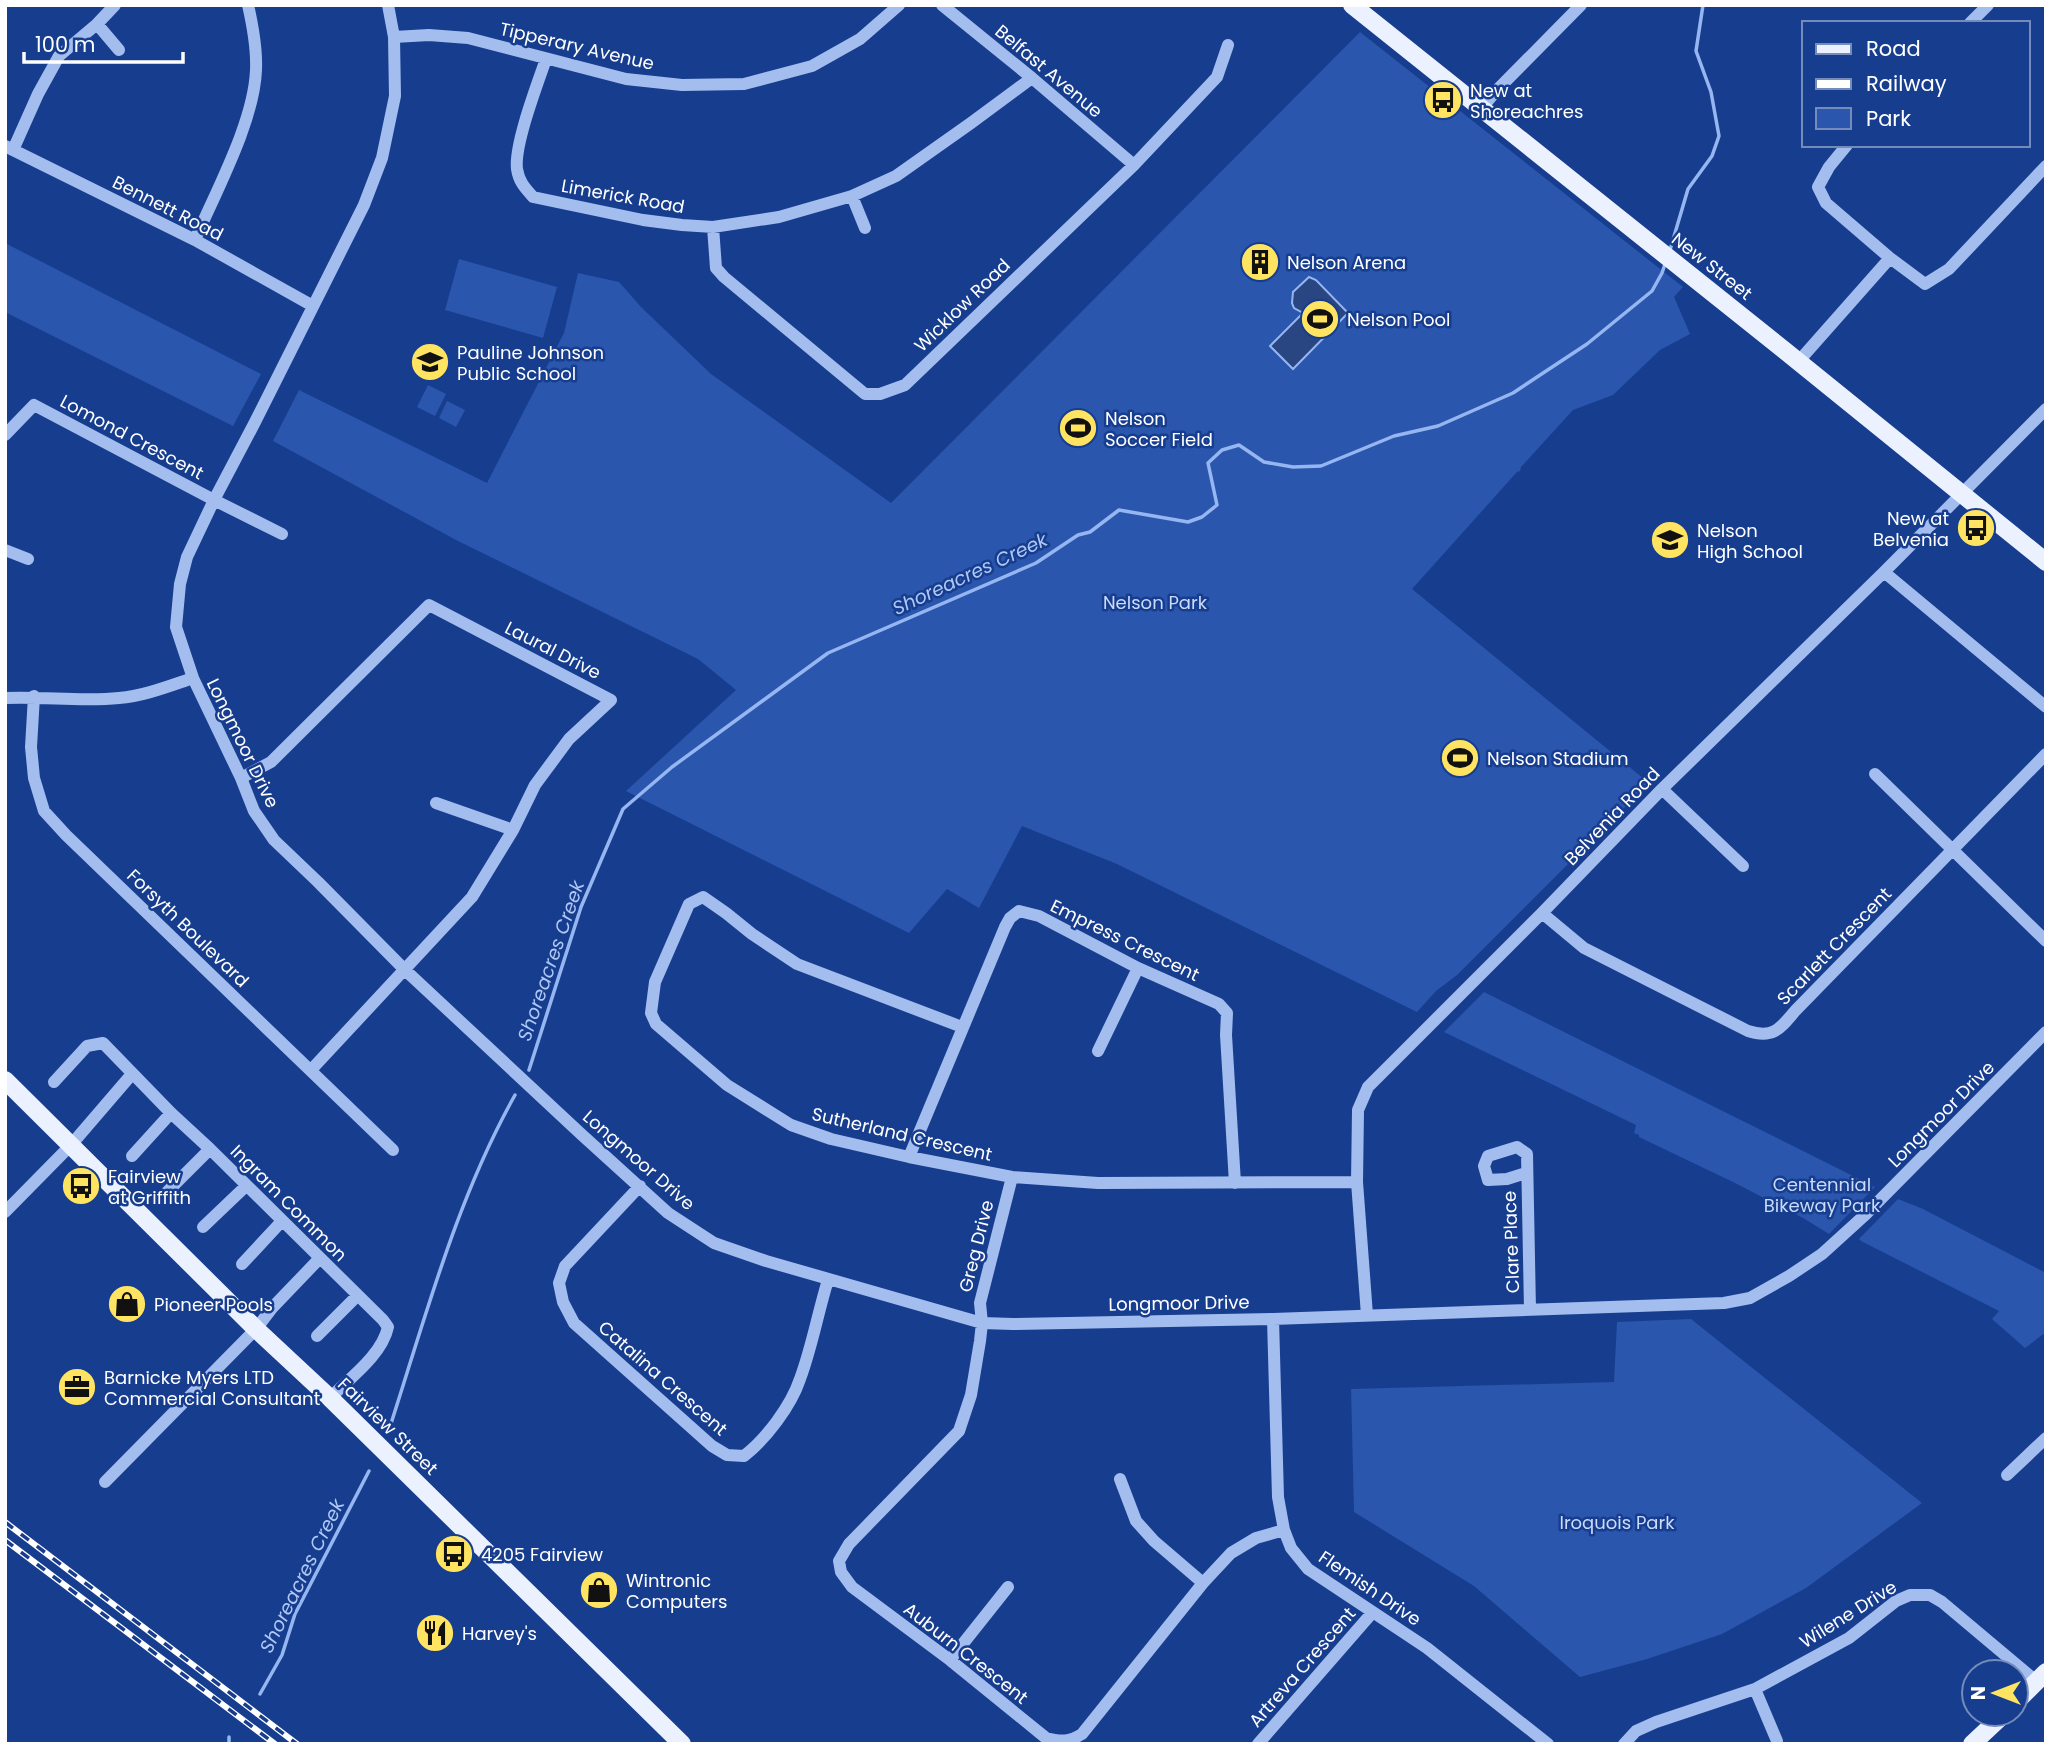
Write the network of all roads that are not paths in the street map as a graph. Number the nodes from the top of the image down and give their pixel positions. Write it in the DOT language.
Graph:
graph roads {
  1 [pos="115,5"];
  2 [pos="248,5"];
  3 [pos="388,5"];
  4 [pos="899,5"];
  5 [pos="942,5"];
  6 [pos="1352,5"];
  7 [pos="1988,5"];
  8 [pos="1580,6"];
  9 [pos="1972,21"];
  10 [pos="97,24"];
  11 [pos="394,37"];
  12 [pos="1228,46"];
  13 [pos="120,50"];
  14 [pos="546,59"];
  15 [pos="1032,78"];
  16 [pos="1480,109"];
  17 [pos="1845,147"];
  18 [pos="9,148"];
  19 [pos="1134,165"];
  20 [pos="2046,166"];
  21 [pos="852,197"];
  22 [pos="713,226"];
  23 [pos="865,228"];
  24 [pos="195,240"];
  25 [pos="1891,258"];
  26 [pos="313,306"];
  27 [pos="1798,362"];
  28 [pos="2046,409"];
  29 [pos="5,435"];
  30 [pos="1961,494"];
  31 [pos="214,500"];
  32 [pos="282,534"];
  33 [pos="5,550"];
  34 [pos="28,559"];
  35 [pos="2046,562"];
  36 [pos="1884,572"];
  37 [pos="192,678"];
  38 [pos="34,696"];
  39 [pos="5,698"];
  40 [pos="2046,707"];
  41 [pos="2046,754"];
  42 [pos="1875,775"];
  43 [pos="241,779"];
  44 [pos="1662,789"];
  45 [pos="436,803"];
  46 [pos="513,830"];
  47 [pos="1951,848"];
  48 [pos="1743,866"];
  49 [pos="1542,913"];
  50 [pos="2046,941"];
  51 [pos="1138,968"];
  52 [pos="404,969"];
  53 [pos="962,1027"];
  54 [pos="2046,1032"];
  55 [pos="1098,1051"];
  56 [pos="311,1070"];
  57 [pos="132,1074"];
  58 [pos="5,1080"];
  59 [pos="54,1083"];
  60 [pos="171,1113"];
  61 [pos="71,1145"];
  62 [pos="211,1149"];
  63 [pos="393,1150"];
  64 [pos="132,1156"];
  65 [pos="909,1157"];
  66 [pos="1526,1173"];
  67 [pos="1012,1177"];
  68 [pos="1357,1181"];
  69 [pos="1235,1183"];
  70 [pos="640,1185"];
  71 [pos="246,1186"];
  72 [pos="167,1192"];
  73 [pos="5,1212"];
  74 [pos="282,1221"];
  75 [pos="203,1227"];
  76 [pos="320,1258"];
  77 [pos="242,1264"];
  78 [pos="828,1280"];
  79 [pos="357,1296"];
  80 [pos="1530,1310"];
  81 [pos="1367,1315"];
  82 [pos="1273,1319"];
  83 [pos="982,1323"];
  84 [pos="256,1329"];
  85 [pos="317,1336"];
  86 [pos="330,1398"];
  87 [pos="2046,1438"];
  88 [pos="2007,1475"];
  89 [pos="1120,1479"];
  90 [pos="105,1482"];
  91 [pos="1284,1530"];
  92 [pos="1203,1583"];
  93 [pos="1008,1587"];
  94 [pos="1372,1613"];
  95 [pos="950,1661"];
  96 [pos="2041,1677"];
  97 [pos="1755,1689"];
  98 [pos="1989,1728"];
  99 [pos="1777,1741"];
  100 [pos="682,1744"];
  101 [pos="1258,1744"];
  102 [pos="1548,1744"];
  103 [pos="1624,1744"];
  104 [pos="1972,1744"];
  1 -- 10 [label="street"];
  2 -- 24 [label="street"];
  3 -- 11 [label="street, Longmoor Drive"];
  4 -- 14 [label="street, Tipperary Avenue"];
  5 -- 15 [label="street, Belfast Avenue"];
  6 -- 16 [label="main road, New Street"];
  7 -- 9 [label="street"];
  8 -- 16 [label="street"];
  10 -- 13 [label="street"];
  10 -- 18 [label="street"];
  11 -- 14 [label="street, Tipperary Avenue"];
  11 -- 26 [label="street, Longmoor Drive"];
  12 -- 19 [label="street, Wicklow Road"];
  14 -- 22 [label="street, Limerick Road"];
  15 -- 19 [label="street, Belfast Avenue"];
  15 -- 21 [label="street, Limerick Road"];
  16 -- 27 [label="main road, New Street"];
  17 -- 25 [label="street"];
  18 -- 24 [label="street, Bennett Road"];
  19 -- 22 [label="street, Wicklow Road"];
  20 -- 25 [label="street"];
  21 -- 22 [label="street, Limerick Road"];
  21 -- 23 [label="street"];
  24 -- 26 [label="street, Bennett Road"];
  25 -- 27 [label="street"];
  26 -- 31 [label="street, Longmoor Drive"];
  27 -- 30 [label="main road, New Street"];
  28 -- 30 [label="street, Belvenia Road"];
  29 -- 31 [label="street, Lomond Crescent"];
  30 -- 35 [label="main road, New Street"];
  30 -- 36 [label="street, Belvenia Road"];
  31 -- 32 [label="street"];
  31 -- 37 [label="street, Longmoor Drive"];
  33 -- 34 [label="street"];
  36 -- 40 [label="street"];
  36 -- 44 [label="street, Belvenia Road"];
  37 -- 38 [label="street"];
  37 -- 43 [label="street, Longmoor Drive"];
  38 -- 39 [label="street"];
  38 -- 56 [label="street, Forsyth Boulevard"];
  41 -- 47 [label="street, Scarlett Crescent"];
  42 -- 47 [label="street"];
  43 -- 46 [label="street, Laural Drive"];
  43 -- 52 [label="street, Longmoor Drive"];
  44 -- 48 [label="street"];
  44 -- 49 [label="street, Belvenia Road"];
  45 -- 46 [label="street"];
  46 -- 52 [label="street, Laural Drive"];
  47 -- 49 [label="street, Scarlett Crescent"];
  47 -- 50 [label="street"];
  49 -- 68 [label="street, Belvenia Road"];
  51 -- 53 [label="street, Empress Crescent"];
  51 -- 55 [label="street"];
  51 -- 69 [label="street, Empress Crescent"];
  52 -- 56 [label="street, Laural Drive"];
  52 -- 70 [label="street, Longmoor Drive"];
  53 -- 65 [label="street, Empress Crescent"];
  53 -- 65 [label="street, Sutherland Crescent"];
  54 -- 80 [label="street, Longmoor Drive"];
  56 -- 63 [label="street, Forsyth Boulevard"];
  57 -- 59 [label="street, Ingram Common"];
  57 -- 60 [label="street, Ingram Common"];
  57 -- 61 [label="street"];
  58 -- 61 [label="main road, Fairview Street"];
  60 -- 62 [label="street, Ingram Common"];
  60 -- 64 [label="street"];
  61 -- 73 [label="street"];
  61 -- 84 [label="main road, Fairview Street"];
  62 -- 71 [label="street, Ingram Common"];
  62 -- 72 [label="street"];
  65 -- 67 [label="street, Sutherland Crescent"];
  66 -- 80 [label="street, Clare Place"];
  67 -- 69 [label="street, Sutherland Crescent"];
  67 -- 83 [label="street, Greg Drive"];
  68 -- 69 [label="street, Sutherland Crescent"];
  68 -- 81 [label="street, Belvenia Road"];
  70 -- 78 [label="street, Longmoor Drive"];
  70 -- 78 [label="street, Catalina Crescent"];
  71 -- 74 [label="street, Ingram Common"];
  71 -- 75 [label="street"];
  74 -- 76 [label="street, Ingram Common"];
  74 -- 77 [label="street"];
  76 -- 79 [label="street, Ingram Common"];
  76 -- 84 [label="street"];
  78 -- 83 [label="street, Longmoor Drive"];
  79 -- 85 [label="street"];
  79 -- 86 [label="street, Ingram Common"];
  80 -- 81 [label="street, Longmoor Drive"];
  81 -- 82 [label="street, Longmoor Drive"];
  82 -- 83 [label="street, Longmoor Drive"];
  82 -- 91 [label="street, Flemish Drive"];
  83 -- 95 [label="street, Auburn Crescent"];
  84 -- 86 [label="main road, Fairview Street"];
  84 -- 90 [label="street"];
  86 -- 100 [label="main road, Fairview Street"];
  87 -- 88 [label="street"];
  89 -- 92 [label="street"];
  91 -- 92 [label="street, Auburn Crescent"];
  91 -- 94 [label="street, Flemish Drive"];
  92 -- 95 [label="street, Auburn Crescent"];
  93 -- 95 [label="street"];
  94 -- 101 [label="street, Artreva Crescent"];
  94 -- 102 [label="street, Flemish Drive"];
  96 -- 97 [label="street, Wilene Drive"];
  97 -- 99 [label="street"];
  97 -- 103 [label="street, Wilene Drive"];
  98 -- 104 [label="main road"];
}
